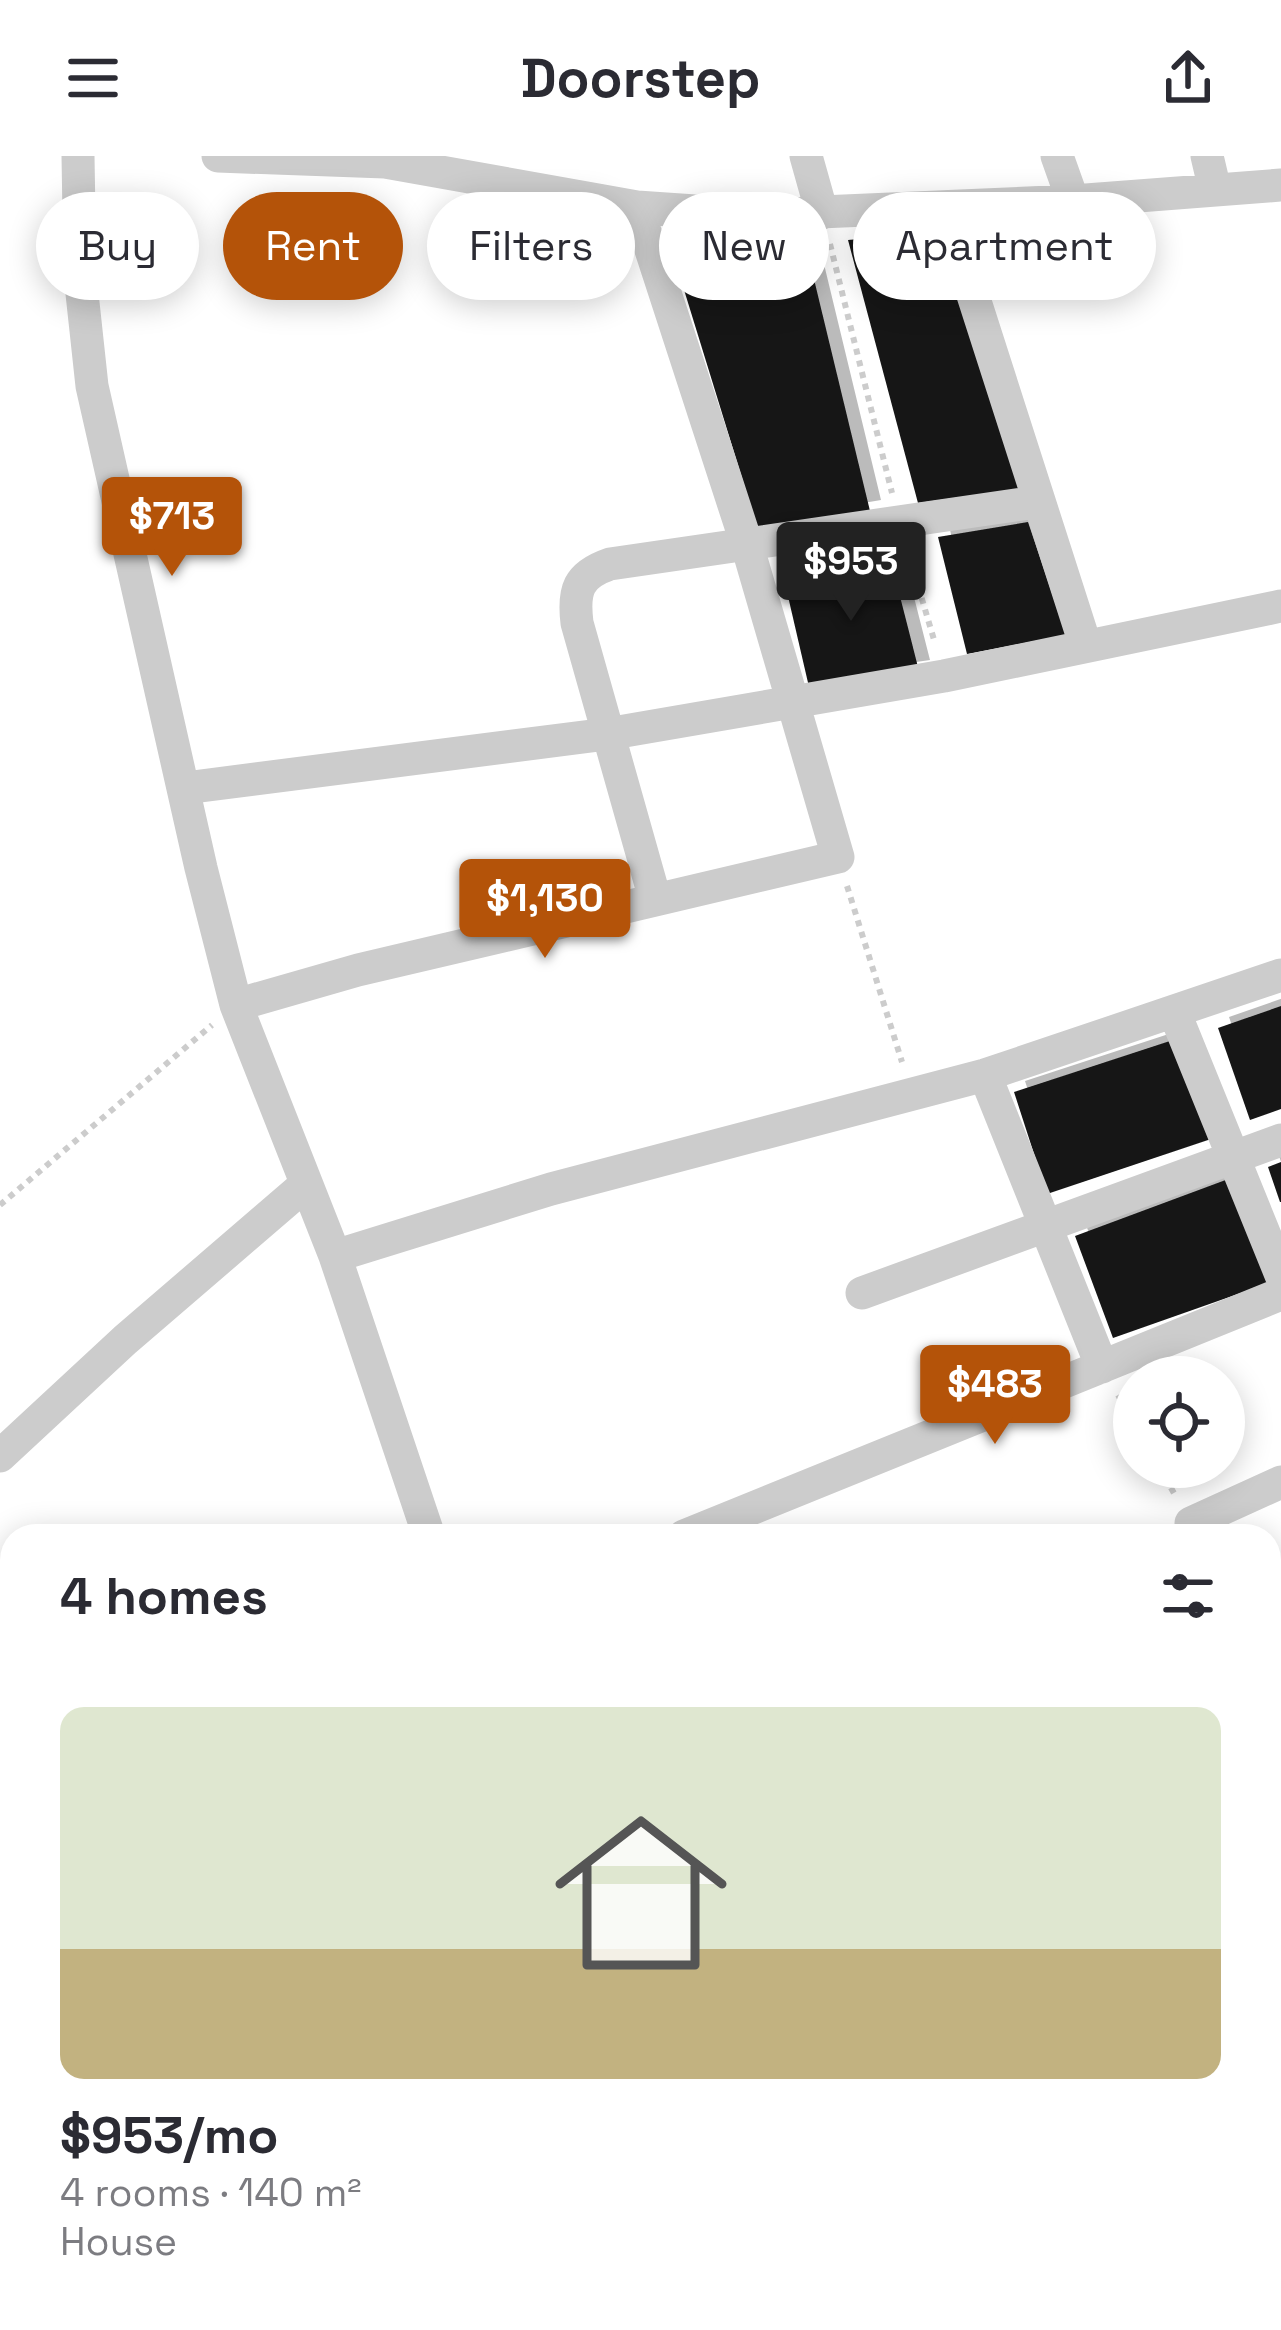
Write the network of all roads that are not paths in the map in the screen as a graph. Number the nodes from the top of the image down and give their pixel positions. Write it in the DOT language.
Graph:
graph roads {
  1 [pos="79,156"];
  2 [pos="218,156"];
  3 [pos="806,156"];
  4 [pos="1057,156"];
  5 [pos="1207,156"];
  6 [pos="332,157"];
  7 [pos="481,168"];
  8 [pos="1281,185"];
  9 [pos="1215,190"];
  10 [pos="816,192"];
  11 [pos="1070,192"];
  12 [pos="1156,195"];
  13 [pos="637,207"];
  14 [pos="659,209"];
  15 [pos="973,300"];
  16 [pos="1036,502"];
  17 [pos="747,545"];
  18 [pos="1281,606"];
  19 [pos="1085,644"];
  20 [pos="790,701"];
  21 [pos="607,734"];
  22 [pos="185,788"];
  23 [pos="655,899"];
  24 [pos="1281,975"];
  25 [pos="236,1006"];
  26 [pos="1174,1011"];
  27 [pos="986,1075"];
  28 [pos="1281,1140"];
  29 [pos="1234,1159"];
  30 [pos="304,1186"];
  31 [pos="1045,1225"];
  32 [pos="335,1256"];
  33 [pos="1281,1275"];
  34 [pos="862,1293"];
  35 [pos="1281,1294"];
  36 [pos="1102,1367"];
  37 [pos="0,1456"];
  38 [pos="1281,1482"];
  39 [pos="425,1524"];
  40 [pos="714,1524"];
  41 [pos="1192,1524"];
  1 -- 22 [label="street"];
  2 -- 6 [label="street"];
  3 -- 10 [label="street"];
  4 -- 11 [label="street"];
  5 -- 9 [label="street"];
  6 -- 7 [label="street"];
  7 -- 13 [label="street"];
  8 -- 9 [label="street"];
  9 -- 12 [label="street"];
  13 -- 14 [label="street"];
  13 -- 17 [label="street"];
  15 -- 16 [label="street"];
  16 -- 17 [label="street"];
  16 -- 19 [label="street"];
  17 -- 20 [label="street"];
  17 -- 21 [label="street"];
  18 -- 19 [label="street"];
  19 -- 20 [label="street"];
  20 -- 21 [label="street"];
  20 -- 23 [label="street"];
  21 -- 22 [label="street"];
  21 -- 23 [label="street"];
  22 -- 25 [label="street"];
  23 -- 25 [label="street"];
  24 -- 26 [label="street"];
  25 -- 30 [label="street"];
  26 -- 27 [label="street"];
  26 -- 29 [label="street"];
  27 -- 31 [label="street"];
  27 -- 32 [label="street"];
  28 -- 29 [label="street"];
  29 -- 31 [label="street"];
  29 -- 33 [label="street"];
  30 -- 32 [label="street"];
  30 -- 37 [label="street"];
  31 -- 34 [label="street"];
  31 -- 36 [label="street"];
  32 -- 39 [label="street"];
  35 -- 36 [label="street"];
  36 -- 40 [label="street"];
  38 -- 41 [label="street"];
}
